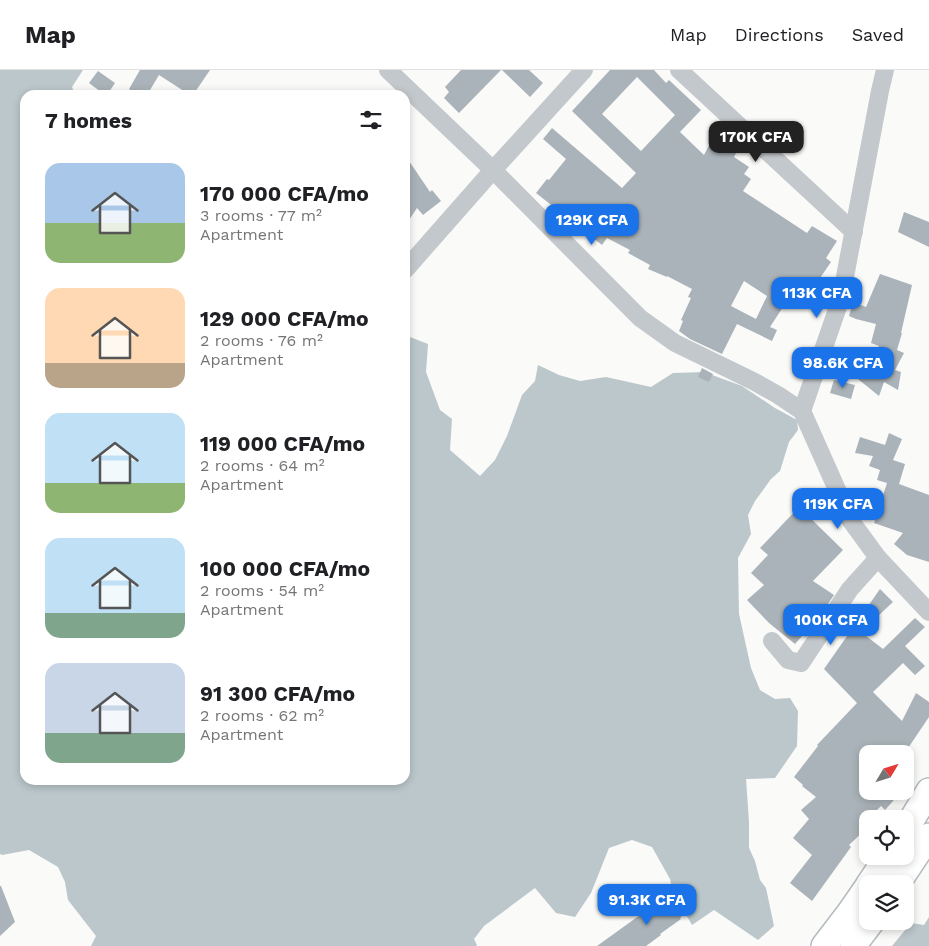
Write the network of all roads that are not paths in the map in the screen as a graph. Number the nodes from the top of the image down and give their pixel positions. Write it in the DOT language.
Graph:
graph roads {
  1 [pos="388,70"];
  2 [pos="584,70"];
  3 [pos="679,70"];
  4 [pos="885,70"];
  5 [pos="409,90"];
  6 [pos="410,91"];
  7 [pos="493,170"];
  8 [pos="854,232"];
  9 [pos="410,264"];
  10 [pos="802,411"];
  11 [pos="878,558"];
  12 [pos="929,612"];
  13 [pos="772,641"];
  14 [pos="929,791"];
  15 [pos="914,816"];
  16 [pos="929,836"];
  17 [pos="903,875"];
  18 [pos="859,898"];
  19 [pos="865,930"];
  20 [pos="824,946"];
  21 [pos="853,946"];
  1 -- 5 [label="street"];
  2 -- 7 [label="street"];
  3 -- 8 [label="street"];
  4 -- 8 [label="street"];
  6 -- 7 [label="street"];
  7 -- 9 [label="street"];
  7 -- 10 [label="street"];
  8 -- 10 [label="street"];
  10 -- 11 [label="street"];
  11 -- 12 [label="street"];
  11 -- 13 [label="street"];
  14 -- 15 [label="main road"];
  16 -- 17 [label="main road"];
  18 -- 20 [label="main road"];
  19 -- 21 [label="main road"];
}
